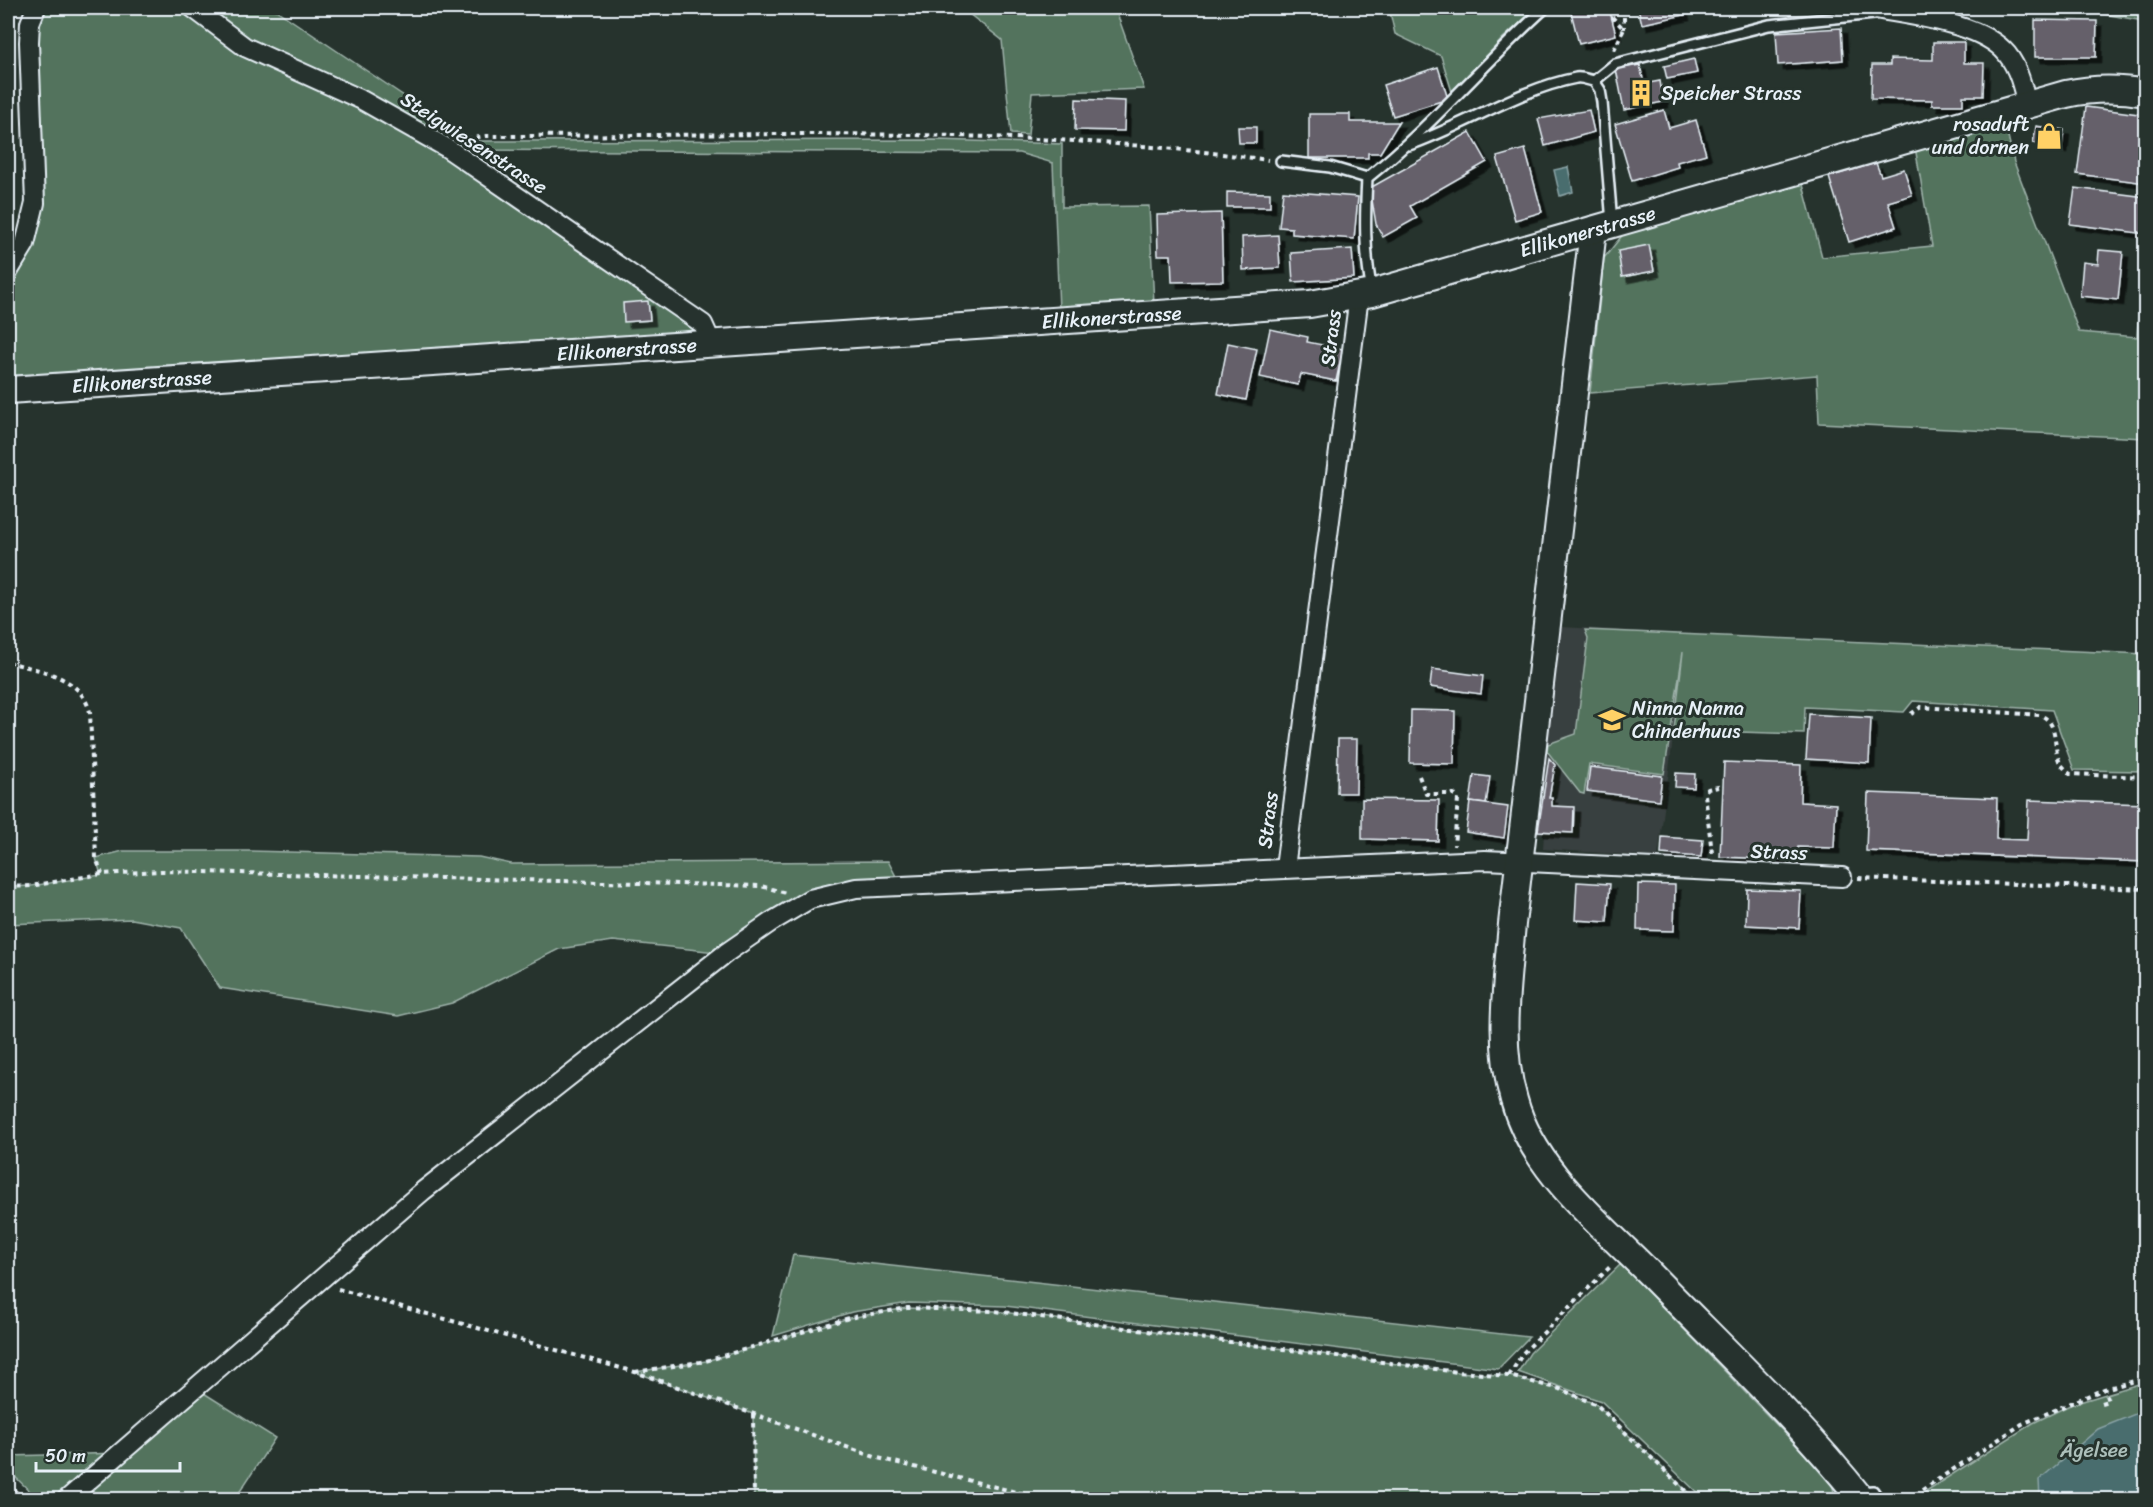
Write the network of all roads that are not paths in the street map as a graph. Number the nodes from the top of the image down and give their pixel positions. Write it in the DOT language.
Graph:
graph roads {
  1 [pos="36,8"];
  2 [pos="193,8"];
  3 [pos="1545,8"];
  4 [pos="1870,8"];
  5 [pos="1892,12"];
  6 [pos="1594,81"];
  7 [pos="2145,93"];
  8 [pos="2027,106"];
  9 [pos="1407,146"];
  10 [pos="1281,161"];
  11 [pos="1367,178"];
  12 [pos="1602,227"];
  13 [pos="8,272"];
  14 [pos="1366,294"];
  15 [pos="712,344"];
  16 [pos="8,390"];
  17 [pos="1519,863"];
  18 [pos="1285,868"];
  19 [pos="1842,877"];
  20 [pos="1863,1498"];
  21 [pos="66,1500"];
  1 -- 13 [label="street"];
  2 -- 15 [label="street, Steigwiesenstrasse"];
  3 -- 9 [label="lane"];
  4 -- 5 [label="street"];
  5 -- 6 [label="lane"];
  5 -- 8 [label="street"];
  6 -- 9 [label="lane"];
  6 -- 12 [label="lane"];
  7 -- 8 [label="street, Ellikonerstrasse"];
  8 -- 12 [label="street, Ellikonerstrasse"];
  9 -- 11 [label="lane"];
  10 -- 11 [label="lane"];
  11 -- 14 [label="lane"];
  12 -- 14 [label="street, Ellikonerstrasse"];
  12 -- 17 [label="street"];
  14 -- 15 [label="street, Ellikonerstrasse"];
  14 -- 18 [label="street, Strass"];
  15 -- 16 [label="street, Ellikonerstrasse"];
  17 -- 18 [label="street, Strass"];
  17 -- 19 [label="street, Strass"];
  17 -- 20 [label="street"];
  18 -- 21 [label="street"];
}
